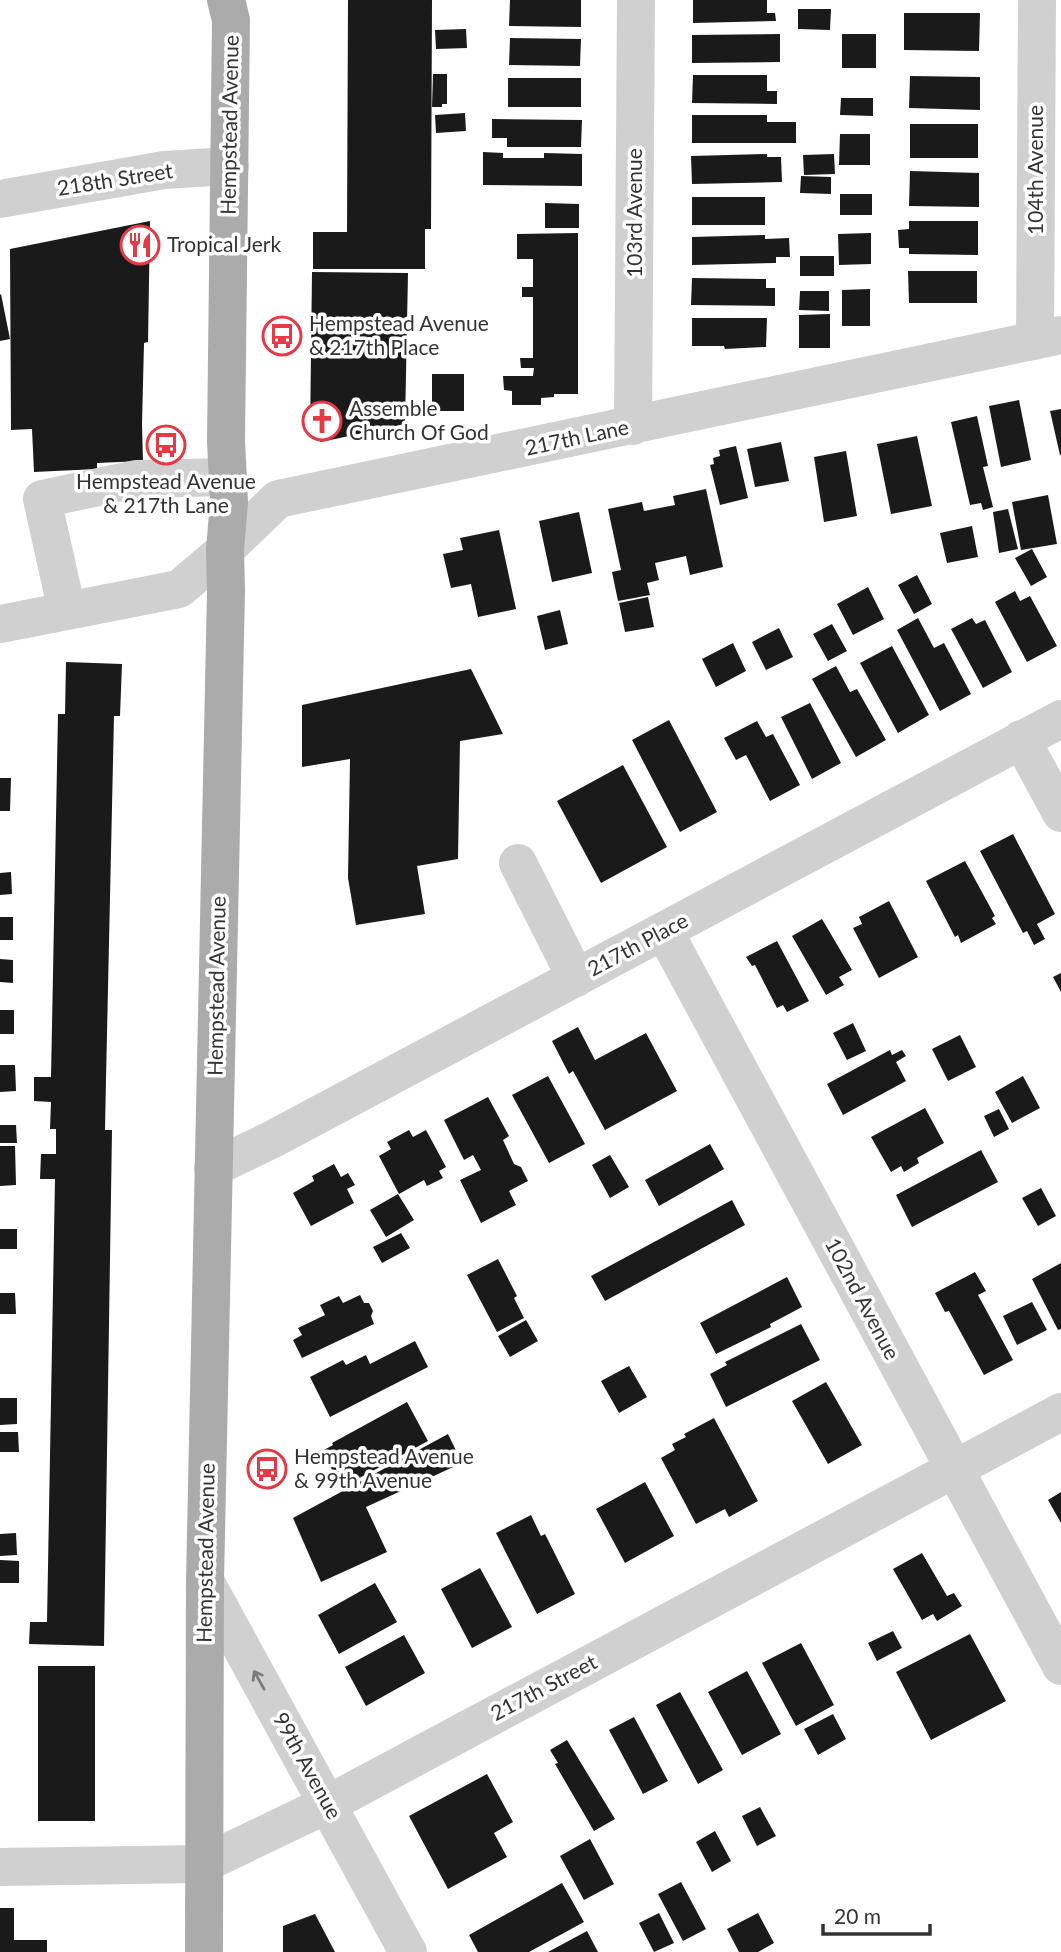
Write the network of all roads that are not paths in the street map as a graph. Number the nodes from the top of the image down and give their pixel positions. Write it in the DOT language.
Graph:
graph roads {
  1 [pos="636,0"];
  2 [pos="1037,0"];
  3 [pos="232,7"];
  4 [pos="230,166"];
  5 [pos="0,199"];
  6 [pos="1048,338"];
  7 [pos="634,426"];
  8 [pos="228,477"];
  9 [pos="225,550"];
  10 [pos="67,611"];
  11 [pos="0,624"];
  12 [pos="1061,719"];
  13 [pos="1021,739"];
  14 [pos="1061,813"];
  15 [pos="518,863"];
  16 [pos="664,931"];
  17 [pos="576,978"];
  18 [pos="213,1168"];
  19 [pos="1061,1412"];
  20 [pos="955,1469"];
  21 [pos="205,1581"];
  22 [pos="1061,1666"];
  23 [pos="328,1804"];
  24 [pos="203,1864"];
  25 [pos="0,1867"];
  26 [pos="204,1952"];
  27 [pos="408,1952"];
  1 -- 7 [label="street, 103rd Avenue"];
  2 -- 6 [label="street, 104th Avenue"];
  3 -- 4 [label="main road, Hempstead Avenue"];
  4 -- 5 [label="street, 218th Street"];
  4 -- 8 [label="main road, Hempstead Avenue"];
  6 -- 7 [label="street, 217th Lane"];
  7 -- 9 [label="street, 217th Lane"];
  8 -- 9 [label="main road, Hempstead Avenue"];
  8 -- 10 [label="street"];
  9 -- 10 [label="street, 217th Lane"];
  9 -- 18 [label="main road, Hempstead Avenue"];
  10 -- 11 [label="street, 217th Lane"];
  12 -- 13 [label="street, 217th Place"];
  13 -- 14 [label="street"];
  13 -- 16 [label="street, 217th Place"];
  15 -- 17 [label="street"];
  16 -- 17 [label="street, 217th Place"];
  16 -- 20 [label="street, 102nd Avenue"];
  17 -- 18 [label="street, 217th Place"];
  18 -- 21 [label="main road, Hempstead Avenue"];
  19 -- 20 [label="street, 217th Street"];
  20 -- 22 [label="street, 102nd Avenue"];
  20 -- 23 [label="street, 217th Street"];
  23 -- 21 [label="street, 99th Avenue, one-way"];
  21 -- 24 [label="main road, Hempstead Avenue"];
  23 -- 24 [label="street, 217th Street"];
  23 -- 27 [label="street, 99th Avenue"];
  24 -- 25 [label="street, 217th Street"];
  24 -- 26 [label="main road, Hempstead Avenue"];
}
